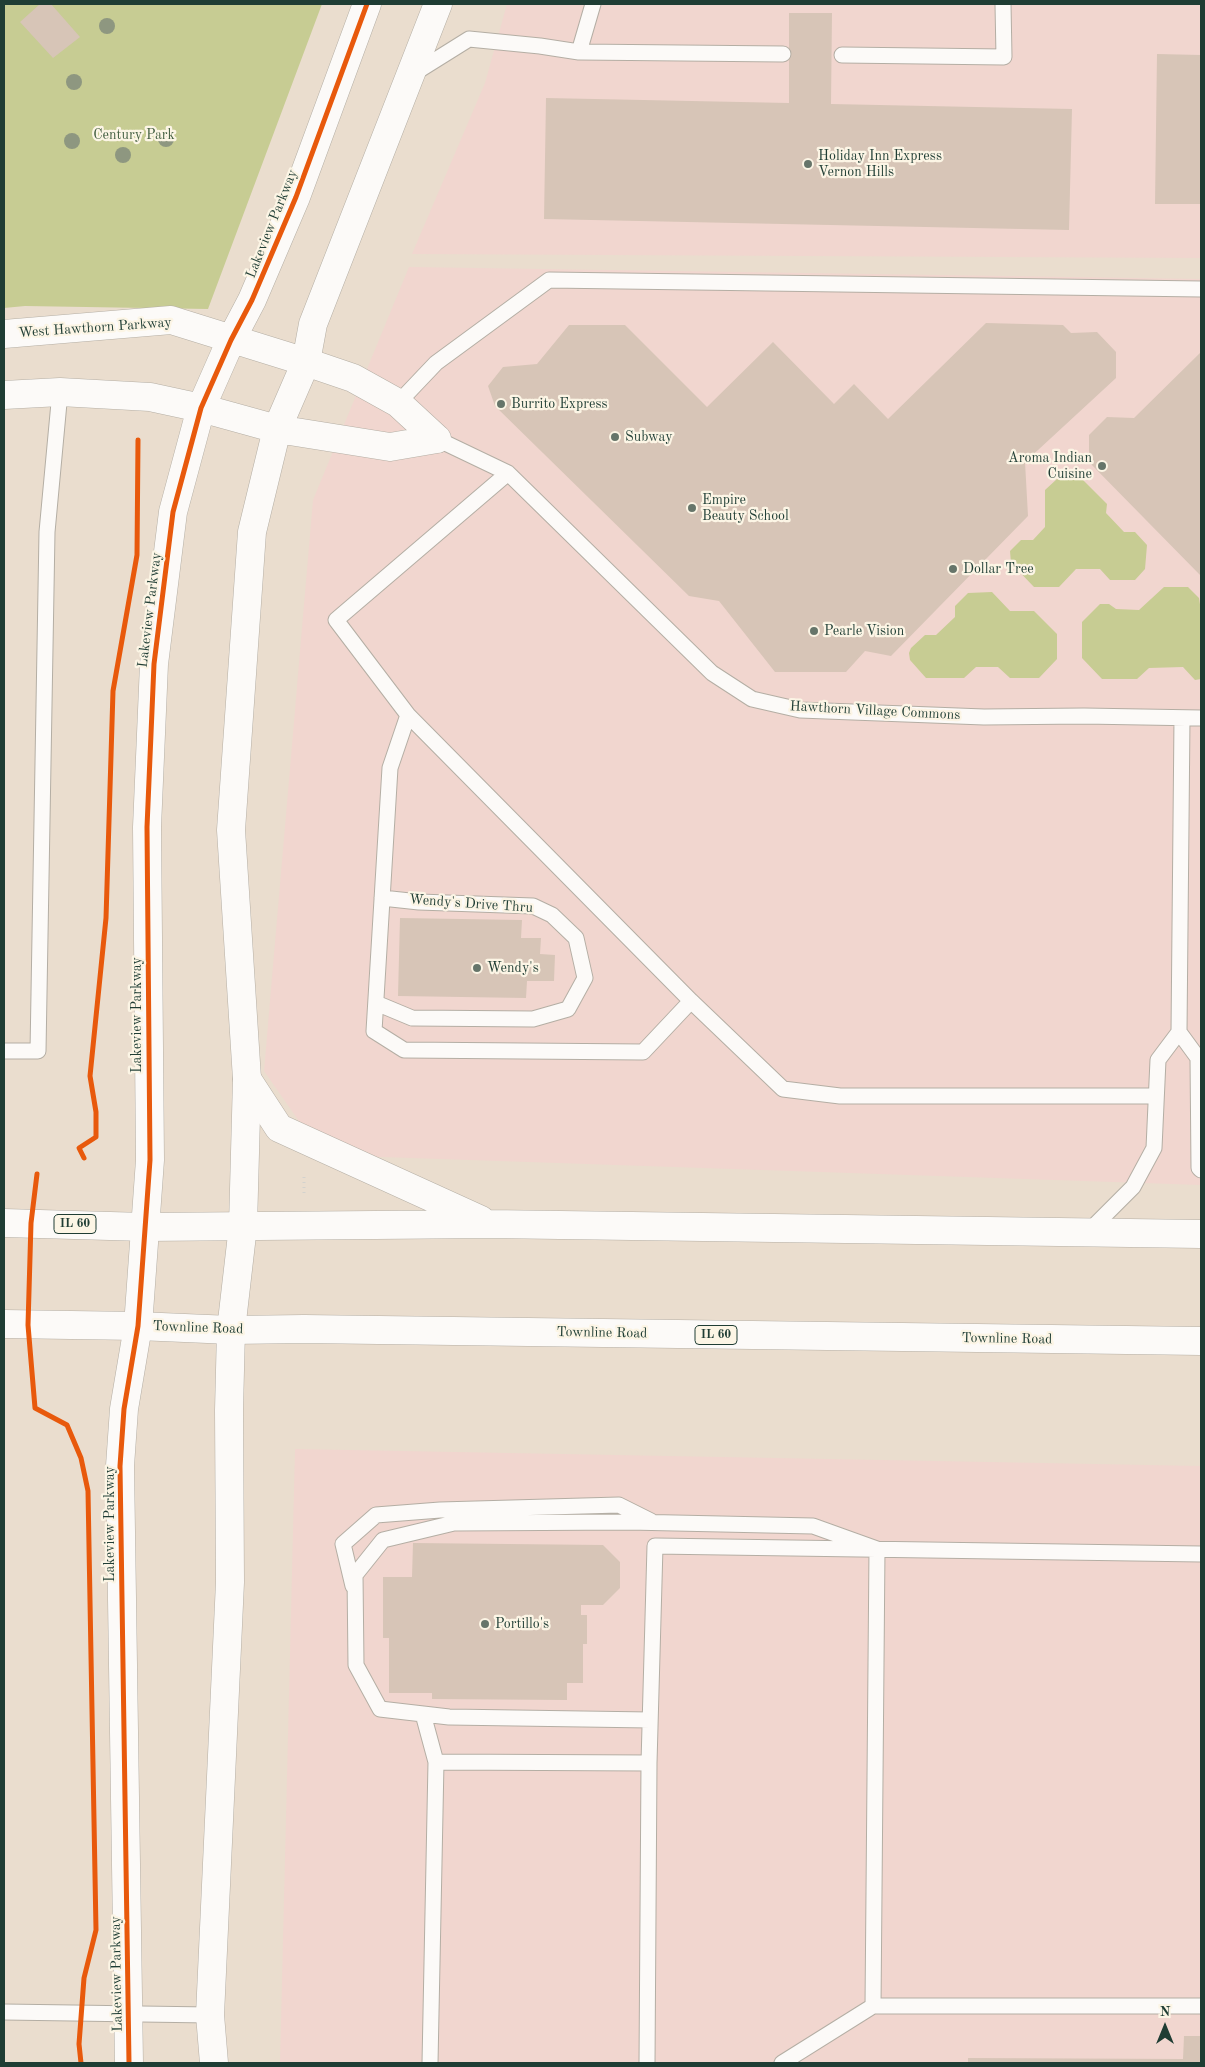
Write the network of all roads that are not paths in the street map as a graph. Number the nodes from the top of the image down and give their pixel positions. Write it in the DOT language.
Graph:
graph roads {
  1 [pos="367,4"];
  2 [pos="438,4"];
  3 [pos="593,4"];
  4 [pos="1003,4"];
  5 [pos="578,52"];
  6 [pos="783,54"];
  7 [pos="842,55"];
  8 [pos="411,74"];
  9 [pos="1201,289"];
  10 [pos="4,334"];
  11 [pos="231,340"];
  12 [pos="306,362"];
  13 [pos="60,392"];
  14 [pos="4,395"];
  15 [pos="398,403"];
  16 [pos="201,408"];
  17 [pos="277,429"];
  18 [pos="437,439"];
  19 [pos="508,473"];
  20 [pos="408,715"];
  21 [pos="1182,718"];
  22 [pos="1201,718"];
  23 [pos="382,898"];
  24 [pos="691,1001"];
  25 [pos="376,1003"];
  26 [pos="1179,1032"];
  27 [pos="4,1051"];
  28 [pos="247,1079"];
  29 [pos="1156,1096"];
  30 [pos="1201,1170"];
  31 [pos="4,1224"];
  32 [pos="489,1224"];
  33 [pos="243,1226"];
  34 [pos="145,1227"];
  35 [pos="1088,1232"];
  36 [pos="1201,1234"];
  37 [pos="4,1324"];
  38 [pos="138,1326"];
  39 [pos="232,1330"];
  40 [pos="1201,1341"];
  41 [pos="655,1523"];
  42 [pos="878,1549"];
  43 [pos="1201,1554"];
  44 [pos="355,1596"];
  45 [pos="423,1714"];
  46 [pos="650,1720"];
  47 [pos="436,1762"];
  48 [pos="649,1763"];
  49 [pos="873,2006"];
  50 [pos="1201,2006"];
  51 [pos="4,2012"];
  52 [pos="130,2013"];
  53 [pos="210,2015"];
  54 [pos="129,2063"];
  55 [pos="214,2063"];
  56 [pos="430,2063"];
  57 [pos="647,2063"];
  58 [pos="782,2063"];
  1 -- 11 [label="street, Lakeview Parkway"];
  2 -- 8 [label="street"];
  3 -- 5 [label="lane"];
  4 -- 7 [label="lane"];
  5 -- 6 [label="lane"];
  5 -- 8 [label="lane"];
  8 -- 12 [label="street"];
  9 -- 15 [label="lane"];
  10 -- 11 [label="street, West Hawthorn Parkway"];
  11 -- 12 [label="street, West Hawthorn Parkway"];
  11 -- 16 [label="street, Lakeview Parkway"];
  12 -- 15 [label="street, West Hawthorn Parkway"];
  12 -- 17 [label="street"];
  13 -- 14 [label="street"];
  13 -- 16 [label="street"];
  13 -- 27 [label="lane"];
  15 -- 18 [label="street, West Hawthorn Parkway"];
  16 -- 17 [label="street"];
  16 -- 34 [label="street, Lakeview Parkway"];
  17 -- 18 [label="street"];
  17 -- 28 [label="street"];
  18 -- 19 [label="lane, Hawthorn Village Commons"];
  19 -- 20 [label="lane"];
  19 -- 21 [label="lane, Hawthorn Village Commons"];
  20 -- 23 [label="lane"];
  20 -- 24 [label="lane"];
  21 -- 22 [label="lane, Hawthorn Village Commons"];
  21 -- 26 [label="lane"];
  23 -- 25 [label="lane"];
  23 -- 25 [label="lane, Wendy's Drive Thru"];
  24 -- 25 [label="lane"];
  24 -- 29 [label="lane"];
  26 -- 29 [label="lane"];
  26 -- 30 [label="lane"];
  28 -- 32 [label="street"];
  28 -- 33 [label="street"];
  29 -- 35 [label="lane"];
  31 -- 34 [label="street, IL 60"];
  32 -- 33 [label="street, IL 60"];
  32 -- 35 [label="street, IL 60"];
  33 -- 34 [label="street, IL 60"];
  33 -- 39 [label="street"];
  34 -- 38 [label="street, Lakeview Parkway"];
  35 -- 36 [label="street, IL 60"];
  37 -- 38 [label="street, Townline Road / IL 60"];
  38 -- 39 [label="street, Townline Road / IL 60"];
  38 -- 52 [label="street, Lakeview Parkway"];
  39 -- 40 [label="street, Townline Road / IL 60"];
  39 -- 53 [label="street"];
  41 -- 42 [label="lane"];
  41 -- 44 [label="lane"];
  41 -- 44 [label="lane"];
  42 -- 43 [label="lane"];
  42 -- 46 [label="lane"];
  42 -- 49 [label="lane"];
  44 -- 45 [label="lane"];
  45 -- 46 [label="lane"];
  45 -- 47 [label="lane"];
  46 -- 48 [label="lane"];
  47 -- 48 [label="lane"];
  47 -- 56 [label="lane"];
  48 -- 57 [label="lane"];
  49 -- 50 [label="lane"];
  49 -- 58 [label="lane"];
  51 -- 52 [label="lane"];
  52 -- 53 [label="lane"];
  52 -- 54 [label="street, Lakeview Parkway"];
  53 -- 55 [label="street"];
}
